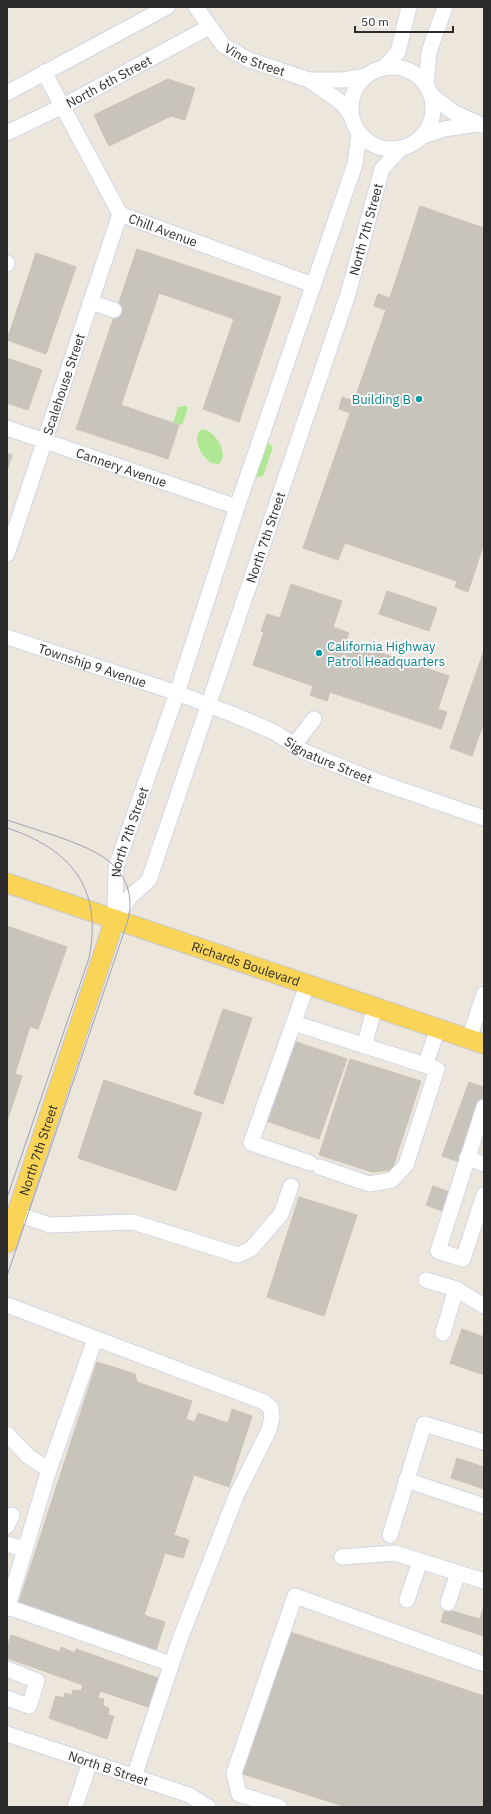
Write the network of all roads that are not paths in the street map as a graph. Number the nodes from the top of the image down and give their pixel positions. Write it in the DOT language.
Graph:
graph roads {
  1 [pos="167,7"];
  2 [pos="196,7"];
  3 [pos="409,7"];
  4 [pos="445,7"];
  5 [pos="210,27"];
  6 [pos="384,68"];
  7 [pos="44,72"];
  8 [pos="367,76"];
  9 [pos="309,80"];
  10 [pos="429,91"];
  11 [pos="7,93"];
  12 [pos="63,106"];
  13 [pos="351,115"];
  14 [pos="481,125"];
  15 [pos="7,133"];
  16 [pos="359,134"];
  17 [pos="421,137"];
  18 [pos="401,148"];
  19 [pos="120,214"];
  20 [pos="314,284"];
  21 [pos="90,302"];
  22 [pos="114,310"];
  23 [pos="7,428"];
  24 [pos="44,440"];
  25 [pos="236,507"];
  26 [pos="7,554"];
  27 [pos="7,637"];
  28 [pos="177,693"];
  29 [pos="208,705"];
  30 [pos="314,719"];
  31 [pos="294,745"];
  32 [pos="484,818"];
  33 [pos="7,883"];
  34 [pos="114,919"];
  35 [pos="307,985"];
  36 [pos="484,994"];
  37 [pos="375,1008"];
  38 [pos="294,1023"];
  39 [pos="438,1029"];
  40 [pos="477,1042"];
  41 [pos="364,1046"];
  42 [pos="425,1065"];
  43 [pos="484,1108"];
  44 [pos="467,1158"];
  45 [pos="484,1164"];
  46 [pos="291,1186"];
  47 [pos="484,1195"];
  48 [pos="17,1214"];
  49 [pos="7,1243"];
  50 [pos="426,1280"];
  51 [pos="456,1289"];
  52 [pos="7,1306"];
  53 [pos="484,1306"];
  54 [pos="443,1333"];
  55 [pos="95,1339"];
  56 [pos="7,1434"];
  57 [pos="484,1442"];
  58 [pos="49,1470"];
  59 [pos="406,1480"];
  60 [pos="484,1506"];
  61 [pos="390,1535"];
  62 [pos="7,1544"];
  63 [pos="24,1549"];
  64 [pos="342,1557"];
  65 [pos="420,1561"];
  66 [pos="458,1573"];
  67 [pos="484,1581"];
  68 [pos="407,1600"];
  69 [pos="448,1603"];
  70 [pos="7,1608"];
  71 [pos="171,1664"];
  72 [pos="484,1664"];
  73 [pos="7,1669"];
  74 [pos="7,1698"];
  75 [pos="7,1734"];
  76 [pos="90,1762"];
  77 [pos="134,1776"];
  78 [pos="75,1807"];
  79 [pos="208,1807"];
  80 [pos="279,1807"];
  1 -- 7 [label="street"];
  2 -- 5 [label="street, Vine Street"];
  3 -- 6 [label="street"];
  4 -- 10 [label="street"];
  5 -- 9 [label="street, Vine Street"];
  5 -- 12 [label="street, North 6th Street"];
  6 -- 8 [label="street"];
  6 -- 10 [label="street"];
  7 -- 11 [label="street"];
  7 -- 12 [label="street, Chill Avenue"];
  8 -- 9 [label="street, Vine Street"];
  8 -- 13 [label="street"];
  9 -- 13 [label="street, Vine Street"];
  10 -- 14 [label="street"];
  10 -- 17 [label="street"];
  12 -- 15 [label="street, North 6th Street"];
  12 -- 19 [label="street, Chill Avenue"];
  13 -- 16 [label="street"];
  14 -- 17 [label="street"];
  16 -- 18 [label="street"];
  16 -- 20 [label="street, North 7th Street"];
  17 -- 18 [label="street"];
  18 -- 29 [label="street, North 7th Street"];
  19 -- 20 [label="street, Chill Avenue"];
  19 -- 21 [label="street, Scalehouse Street"];
  20 -- 25 [label="street, North 7th Street"];
  21 -- 22 [label="street"];
  21 -- 24 [label="street, Scalehouse Street"];
  23 -- 24 [label="street, Cannery Avenue"];
  24 -- 25 [label="street, Cannery Avenue"];
  24 -- 26 [label="street, Scalehouse Street"];
  25 -- 28 [label="street, North 7th Street"];
  27 -- 28 [label="street, Township 9 Avenue"];
  28 -- 29 [label="street, Signature Street"];
  28 -- 34 [label="street, North 7th Street"];
  29 -- 31 [label="street, Signature Street"];
  29 -- 34 [label="street, North 7th Street"];
  30 -- 31 [label="street"];
  31 -- 32 [label="street, Signature Street"];
  33 -- 34 [label="main road, Richards Boulevard"];
  34 -- 35 [label="main road, Richards Boulevard"];
  34 -- 48 [label="main road, North 7th Street"];
  35 -- 37 [label="main road, Richards Boulevard"];
  35 -- 38 [label="street"];
  36 -- 40 [label="street"];
  37 -- 39 [label="main road, Richards Boulevard"];
  37 -- 41 [label="street"];
  38 -- 41 [label="street"];
  38 -- 42 [label="street"];
  39 -- 40 [label="main road, Richards Boulevard"];
  39 -- 42 [label="street"];
  41 -- 42 [label="street"];
  43 -- 44 [label="street"];
  44 -- 45 [label="street"];
  44 -- 47 [label="street"];
  46 -- 48 [label="street"];
  48 -- 49 [label="main road, North 7th Street"];
  50 -- 51 [label="street"];
  51 -- 53 [label="street"];
  51 -- 54 [label="street"];
  52 -- 55 [label="street"];
  55 -- 58 [label="street"];
  55 -- 71 [label="street"];
  56 -- 58 [label="street"];
  57 -- 59 [label="street"];
  58 -- 63 [label="street"];
  59 -- 60 [label="street"];
  59 -- 61 [label="street"];
  62 -- 63 [label="street"];
  63 -- 70 [label="street"];
  64 -- 65 [label="street"];
  65 -- 66 [label="street"];
  65 -- 68 [label="street"];
  66 -- 67 [label="street"];
  66 -- 69 [label="street"];
  70 -- 71 [label="street"];
  71 -- 77 [label="street"];
  72 -- 80 [label="street"];
  73 -- 74 [label="street"];
  75 -- 76 [label="street, North B Street"];
  76 -- 77 [label="street, North B Street"];
  76 -- 78 [label="street"];
  77 -- 79 [label="street, North B Street"];
}
